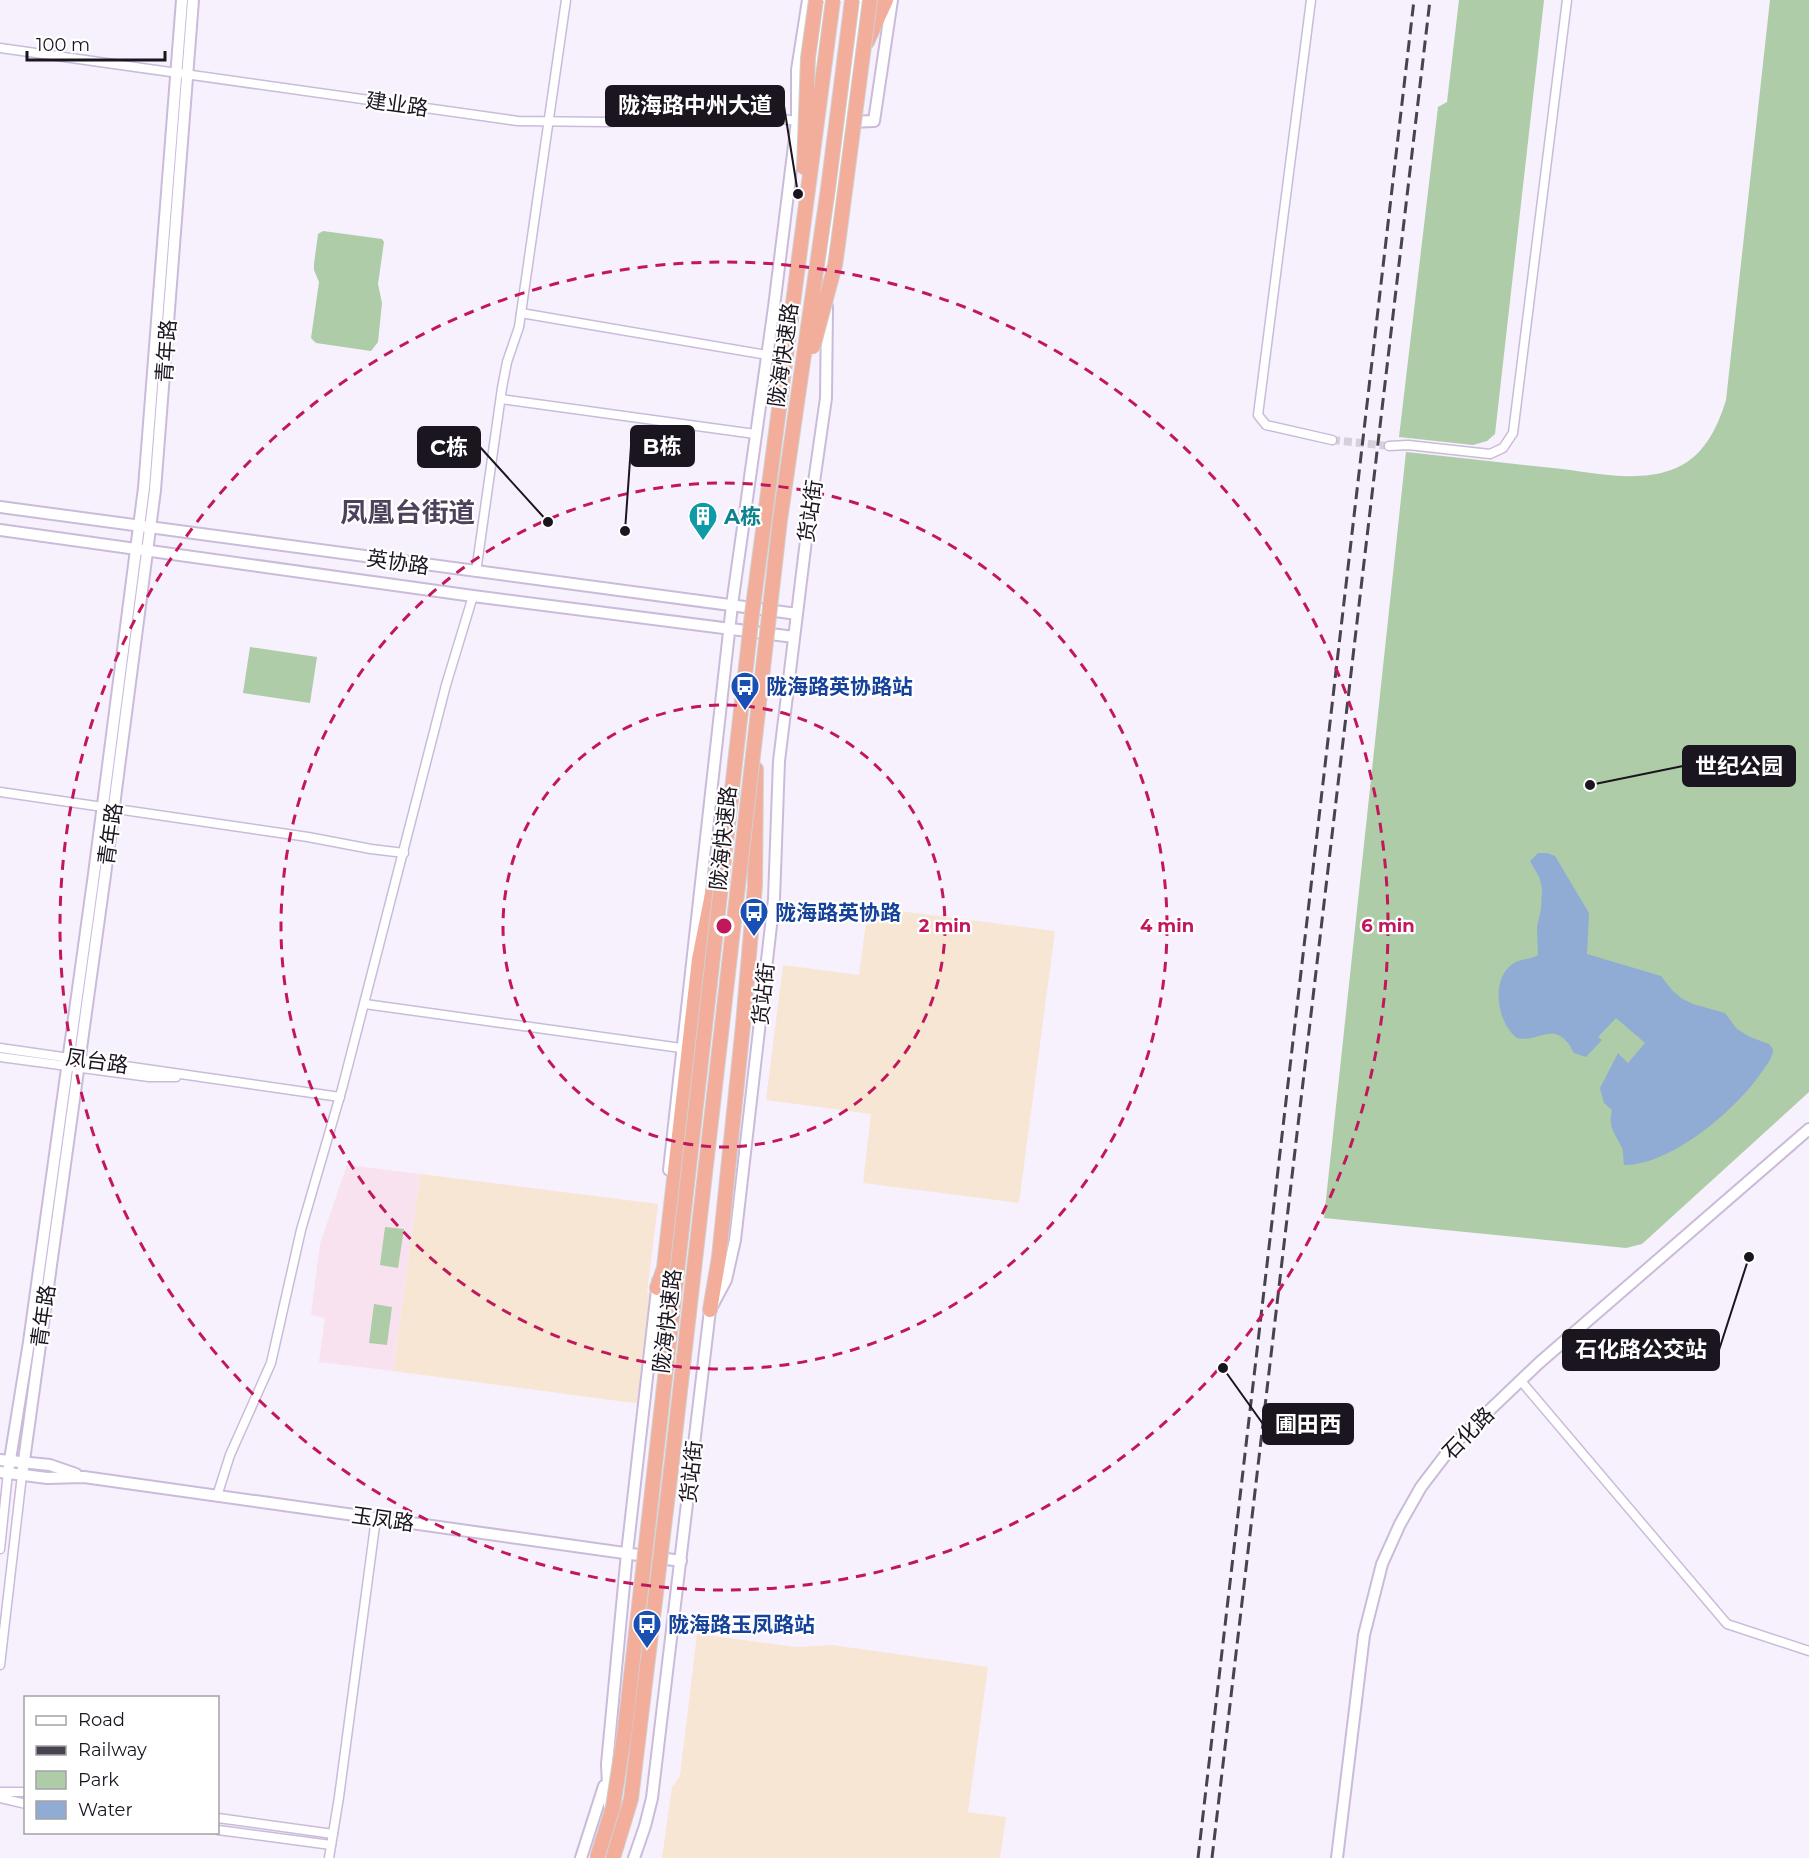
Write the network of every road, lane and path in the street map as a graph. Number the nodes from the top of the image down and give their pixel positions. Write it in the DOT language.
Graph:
graph roads {
  1 [pos="182,0"];
  2 [pos="193,0"];
  3 [pos="566,0"];
  4 [pos="808,0"];
  5 [pos="816,0"];
  6 [pos="823,0"];
  7 [pos="833,0"];
  8 [pos="852,0"];
  9 [pos="862,0"];
  10 [pos="870,0"];
  11 [pos="886,0"];
  12 [pos="892,0"];
  13 [pos="1311,0"];
  14 [pos="1567,0"];
  15 [pos="0,48"];
  16 [pos="861,58"];
  17 [pos="182,74"];
  18 [pos="797,121"];
  19 [pos="548,122"];
  20 [pos="845,122"];
  21 [pos="803,229"];
  22 [pos="521,313"];
  23 [pos="767,356"];
  24 [pos="501,399"];
  25 [pos="797,404"];
  26 [pos="755,434"];
  27 [pos="1332,440"];
  28 [pos="1389,446"];
  29 [pos="0,507"];
  30 [pos="145,527"];
  31 [pos="0,530"];
  32 [pos="142,550"];
  33 [pos="476,572"];
  34 [pos="473,596"];
  35 [pos="732,605"];
  36 [pos="797,614"];
  37 [pos="730,629"];
  38 [pos="794,637"];
  39 [pos="757,722"];
  40 [pos="0,792"];
  41 [pos="730,802"];
  42 [pos="108,808"];
  43 [pos="404,853"];
  44 [pos="365,1004"];
  45 [pos="0,1048"];
  46 [pos="681,1048"];
  47 [pos="0,1057"];
  48 [pos="73,1062"];
  49 [pos="340,1097"];
  50 [pos="1809,1129"];
  51 [pos="657,1288"];
  52 [pos="710,1310"];
  53 [pos="1521,1381"];
  54 [pos="5,1460"];
  55 [pos="24,1462"];
  56 [pos="4,1472"];
  57 [pos="22,1474"];
  58 [pos="84,1477"];
  59 [pos="217,1496"];
  60 [pos="376,1518"];
  61 [pos="0,1548"];
  62 [pos="627,1553"];
  63 [pos="681,1561"];
  64 [pos="1809,1651"];
  65 [pos="0,1665"];
  66 [pos="607,1764"];
  67 [pos="0,1792"];
  68 [pos="24,1792"];
  69 [pos="0,1798"];
  70 [pos="24,1804"];
  71 [pos="219,1818"];
  72 [pos="219,1830"];
  73 [pos="333,1834"];
  74 [pos="331,1845"];
  75 [pos="329,1858"];
  76 [pos="581,1858"];
  77 [pos="597,1858"];
  78 [pos="613,1858"];
  79 [pos="634,1858"];
  80 [pos="1337,1858"];
  1 -- 17 [label="street, 青年路"];
  2 -- 17 [label="street, 青年路"];
  3 -- 19 [label="street"];
  4 -- 18 [label="street"];
  5 -- 21 [label="highway, bridge"];
  6 -- 18 [label="street"];
  7 -- 21 [label="highway, 陇海快速路, bridge"];
  8 -- 25 [label="highway, 陇海快速路, bridge"];
  9 -- 20 [label="street, 货站街"];
  10 -- 16 [label="highway, bridge"];
  11 -- 16 [label="highway, bridge"];
  12 -- 20 [label="street"];
  13 -- 27 [label="street"];
  14 -- 28 [label="street"];
  15 -- 17 [label="street, 建业路"];
  16 -- 25 [label="highway, bridge"];
  17 -- 19 [label="street, 建业路"];
  17 -- 30 [label="street, 青年路"];
  18 -- 19 [label="street, 建业路"];
  18 -- 23 [label="street"];
  19 -- 22 [label="street"];
  20 -- 36 [label="street, 货站街"];
  21 -- 41 [label="highway, 陇海快速路, bridge"];
  22 -- 23 [label="street"];
  22 -- 24 [label="street"];
  23 -- 26 [label="street"];
  24 -- 26 [label="street"];
  24 -- 33 [label="street"];
  25 -- 39 [label="highway, 陇海快速路, bridge"];
  26 -- 35 [label="street"];
  29 -- 30 [label="street, 英协路"];
  30 -- 32 [label="street, 青年路"];
  30 -- 33 [label="street, 英协路"];
  31 -- 32 [label="street, 英协路"];
  32 -- 34 [label="street, 英协路"];
  32 -- 42 [label="street, 青年路"];
  33 -- 35 [label="street, 英协路"];
  34 -- 37 [label="street, 英协路"];
  34 -- 43 [label="street"];
  35 -- 36 [label="street, 英协路"];
  35 -- 37 [label="street"];
  36 -- 38 [label="street, 货站街"];
  37 -- 38 [label="street, 英协路"];
  37 -- 46 [label="street"];
  38 -- 52 [label="street, 货站街"];
  39 -- 52 [label="highway, bridge"];
  39 -- 78 [label="highway, 陇海快速路, bridge"];
  40 -- 42 [label="street"];
  41 -- 51 [label="highway, bridge"];
  41 -- 77 [label="highway, 陇海快速路, bridge"];
  42 -- 43 [label="street"];
  42 -- 48 [label="street, 青年路"];
  43 -- 44 [label="street"];
  44 -- 46 [label="street"];
  44 -- 49 [label="street"];
  45 -- 48 [label="street, 凤台路"];
  46 -- 51 [label="street"];
  47 -- 48 [label="street, 凤台路"];
  48 -- 49 [label="street, 凤台路"];
  48 -- 54 [label="street, 青年路"];
  48 -- 55 [label="street, 青年路"];
  49 -- 59 [label="street"];
  50 -- 53 [label="street, 石化路"];
  51 -- 62 [label="street"];
  52 -- 63 [label="street, 货站街"];
  53 -- 64 [label="street"];
  53 -- 80 [label="street, 石化路"];
  54 -- 55 [label="street, 玉凤路"];
  54 -- 56 [label="street, 青年路"];
  55 -- 57 [label="street, 青年路"];
  55 -- 58 [label="street, 玉凤路"];
  56 -- 57 [label="street, 玉凤路"];
  56 -- 61 [label="street, 青年路"];
  57 -- 58 [label="street, 玉凤路"];
  57 -- 65 [label="street, 青年路"];
  58 -- 59 [label="street, 玉凤路"];
  59 -- 60 [label="street, 玉凤路"];
  60 -- 62 [label="street, 玉凤路"];
  60 -- 73 [label="street"];
  62 -- 63 [label="street, 玉凤路"];
  62 -- 66 [label="street"];
  63 -- 79 [label="street, 货站街"];
  66 -- 76 [label="street"];
  66 -- 78 [label="street"];
  67 -- 68 [label="street"];
  69 -- 70 [label="street"];
  71 -- 73 [label="street"];
  72 -- 74 [label="street"];
  73 -- 74 [label="street"];
  74 -- 75 [label="street"];
}
